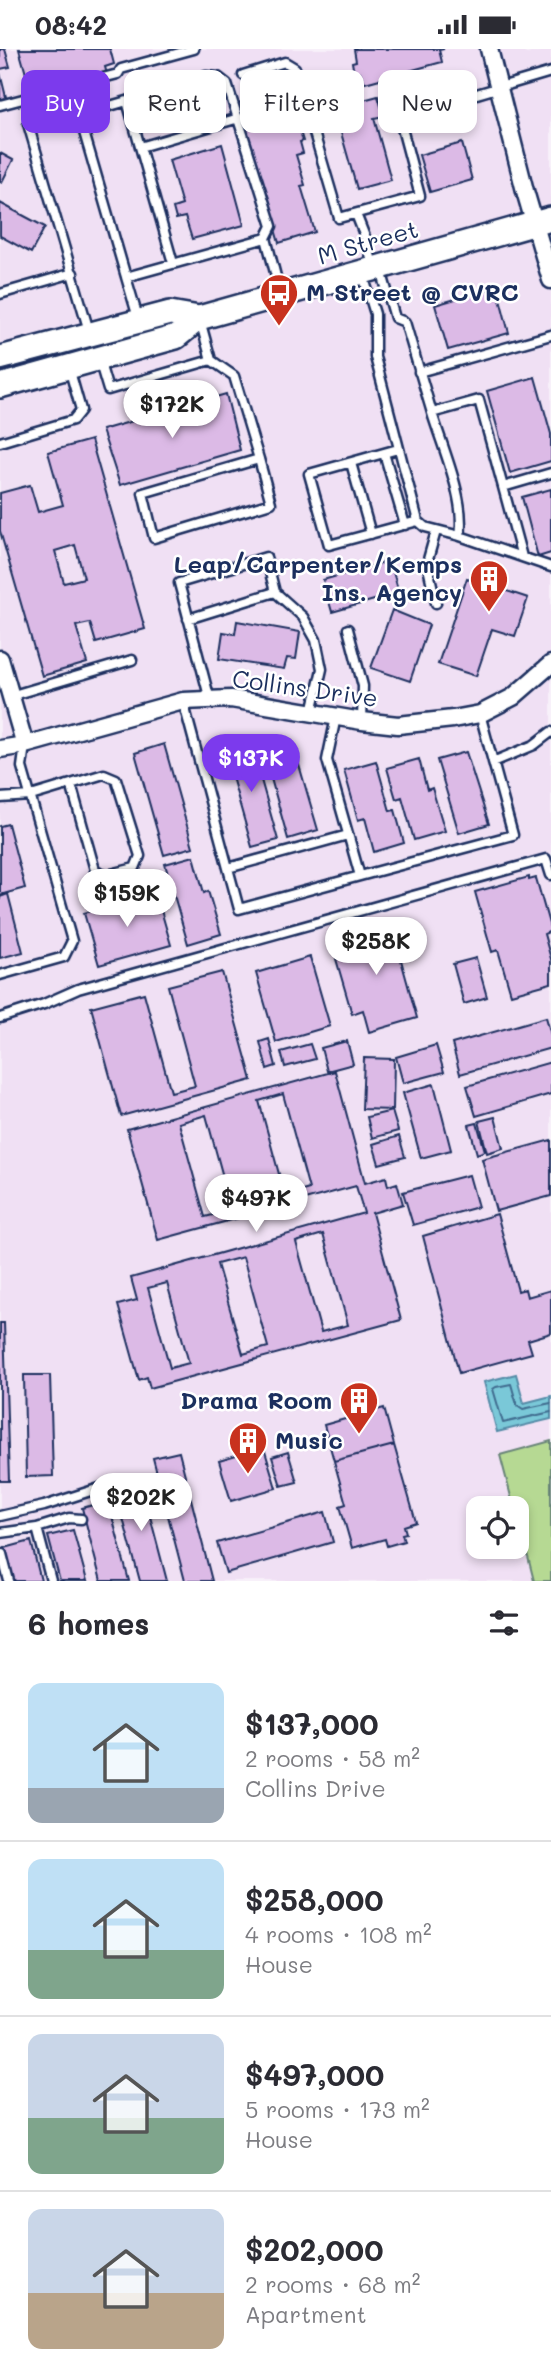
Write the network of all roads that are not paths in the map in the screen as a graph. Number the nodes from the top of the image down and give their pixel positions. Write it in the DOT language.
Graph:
graph roads {
  1 [pos="194,49"];
  2 [pos="489,49"];
  3 [pos="259,70"];
  4 [pos="296,70"];
  5 [pos="551,72"];
  6 [pos="226,83"];
  7 [pos="498,88"];
  8 [pos="124,102"];
  9 [pos="0,105"];
  10 [pos="239,118"];
  11 [pos="31,133"];
  12 [pos="136,133"];
  13 [pos="314,133"];
  14 [pos="140,146"];
  15 [pos="356,214"];
  16 [pos="543,221"];
  17 [pos="266,238"];
  18 [pos="173,263"];
  19 [pos="372,269"];
  20 [pos="73,274"];
  21 [pos="126,277"];
  22 [pos="551,280"];
  23 [pos="0,294"];
  24 [pos="281,295"];
  25 [pos="199,318"];
  26 [pos="139,321"];
  27 [pos="90,334"];
  28 [pos="551,335"];
  29 [pos="0,358"];
  30 [pos="99,360"];
  31 [pos="211,360"];
  32 [pos="69,368"];
  33 [pos="419,372"];
  34 [pos="0,386"];
  35 [pos="432,413"];
  36 [pos="0,442"];
  37 [pos="398,449"];
  38 [pos="384,453"];
  39 [pos="259,459"];
  40 [pos="351,463"];
  41 [pos="551,473"];
  42 [pos="503,487"];
  43 [pos="418,521"];
  44 [pos="405,525"];
  45 [pos="436,531"];
  46 [pos="371,534"];
  47 [pos="460,536"];
  48 [pos="522,557"];
  49 [pos="551,567"];
  50 [pos="275,592"];
  51 [pos="436,603"];
  52 [pos="188,619"];
  53 [pos="348,629"];
  54 [pos="0,659"];
  55 [pos="132,660"];
  56 [pos="551,664"];
  57 [pos="6,690"];
  58 [pos="210,700"];
  59 [pos="183,701"];
  60 [pos="312,712"];
  61 [pos="480,714"];
  62 [pos="336,717"];
  63 [pos="362,721"];
  64 [pos="551,732"];
  65 [pos="24,745"];
  66 [pos="0,748"];
  67 [pos="493,762"];
  68 [pos="71,784"];
  69 [pos="31,796"];
  70 [pos="0,798"];
  71 [pos="348,835"];
  72 [pos="228,868"];
  73 [pos="551,873"];
  74 [pos="359,876"];
  75 [pos="0,975"];
  76 [pos="0,1018"];
  77 [pos="106,1486"];
  78 [pos="0,1516"];
  79 [pos="82,1519"];
  80 [pos="37,1528"];
  81 [pos="0,1533"];
  82 [pos="2,1554"];
  83 [pos="9,1581"];
  84 [pos="51,1581"];
  1 -- 9 [label="lane"];
  2 -- 7 [label="street"];
  3 -- 4 [label="lane"];
  5 -- 7 [label="lane"];
  6 -- 10 [label="lane"];
  7 -- 15 [label="lane"];
  7 -- 16 [label="street"];
  8 -- 21 [label="lane"];
  10 -- 14 [label="lane"];
  10 -- 17 [label="lane"];
  11 -- 20 [label="lane"];
  12 -- 14 [label="lane"];
  13 -- 15 [label="lane"];
  14 -- 18 [label="lane"];
  15 -- 19 [label="lane"];
  16 -- 19 [label="street, M Street"];
  16 -- 22 [label="street"];
  17 -- 18 [label="lane"];
  17 -- 24 [label="lane"];
  18 -- 21 [label="lane"];
  19 -- 24 [label="street, M Street"];
  19 -- 33 [label="lane"];
  19 -- 37 [label="lane"];
  20 -- 23 [label="lane"];
  20 -- 27 [label="lane"];
  21 -- 26 [label="lane"];
  24 -- 25 [label="street, M Street"];
  25 -- 26 [label="street, M Street"];
  25 -- 30 [label="street, M Street"];
  25 -- 31 [label="lane"];
  26 -- 27 [label="street, M Street"];
  27 -- 29 [label="street, M Street"];
  28 -- 33 [label="lane"];
  30 -- 31 [label="lane"];
  30 -- 32 [label="street, M Street"];
  31 -- 39 [label="lane"];
  32 -- 34 [label="street, M Street"];
  32 -- 36 [label="lane"];
  33 -- 35 [label="lane"];
  35 -- 42 [label="lane"];
  35 -- 47 [label="lane"];
  37 -- 38 [label="lane"];
  37 -- 43 [label="lane"];
  38 -- 40 [label="lane"];
  38 -- 44 [label="lane"];
  39 -- 39 [label="lane"];
  40 -- 46 [label="lane"];
  40 -- 46 [label="lane"];
  41 -- 42 [label="lane"];
  42 -- 48 [label="lane"];
  43 -- 44 [label="lane"];
  43 -- 45 [label="lane"];
  44 -- 46 [label="lane"];
  45 -- 47 [label="lane"];
  45 -- 51 [label="lane"];
  47 -- 48 [label="lane"];
  48 -- 49 [label="lane"];
  50 -- 52 [label="lane"];
  50 -- 52 [label="lane"];
  50 -- 60 [label="lane"];
  52 -- 58 [label="lane"];
  53 -- 63 [label="lane"];
  54 -- 57 [label="street"];
  55 -- 57 [label="lane"];
  56 -- 61 [label="street, Collins Drive"];
  57 -- 65 [label="street"];
  58 -- 59 [label="street, Collins Drive"];
  58 -- 60 [label="street, Collins Drive"];
  59 -- 65 [label="street, Collins Drive"];
  59 -- 72 [label="lane"];
  60 -- 62 [label="street, Collins Drive"];
  61 -- 63 [label="street, Collins Drive"];
  61 -- 67 [label="lane"];
  62 -- 63 [label="street, Collins Drive"];
  62 -- 71 [label="lane"];
  64 -- 67 [label="lane"];
  65 -- 66 [label="street, Collins Drive"];
  65 -- 69 [label="lane"];
  67 -- 74 [label="lane"];
  68 -- 68 [label="lane"];
  68 -- 69 [label="lane"];
  69 -- 70 [label="lane"];
  69 -- 75 [label="lane"];
  71 -- 72 [label="lane"];
  71 -- 74 [label="lane"];
  72 -- 74 [label="lane"];
  73 -- 76 [label="lane"];
  77 -- 78 [label="lane"];
  79 -- 80 [label="lane"];
  80 -- 81 [label="lane"];
  80 -- 84 [label="lane"];
  82 -- 83 [label="lane"];
}
